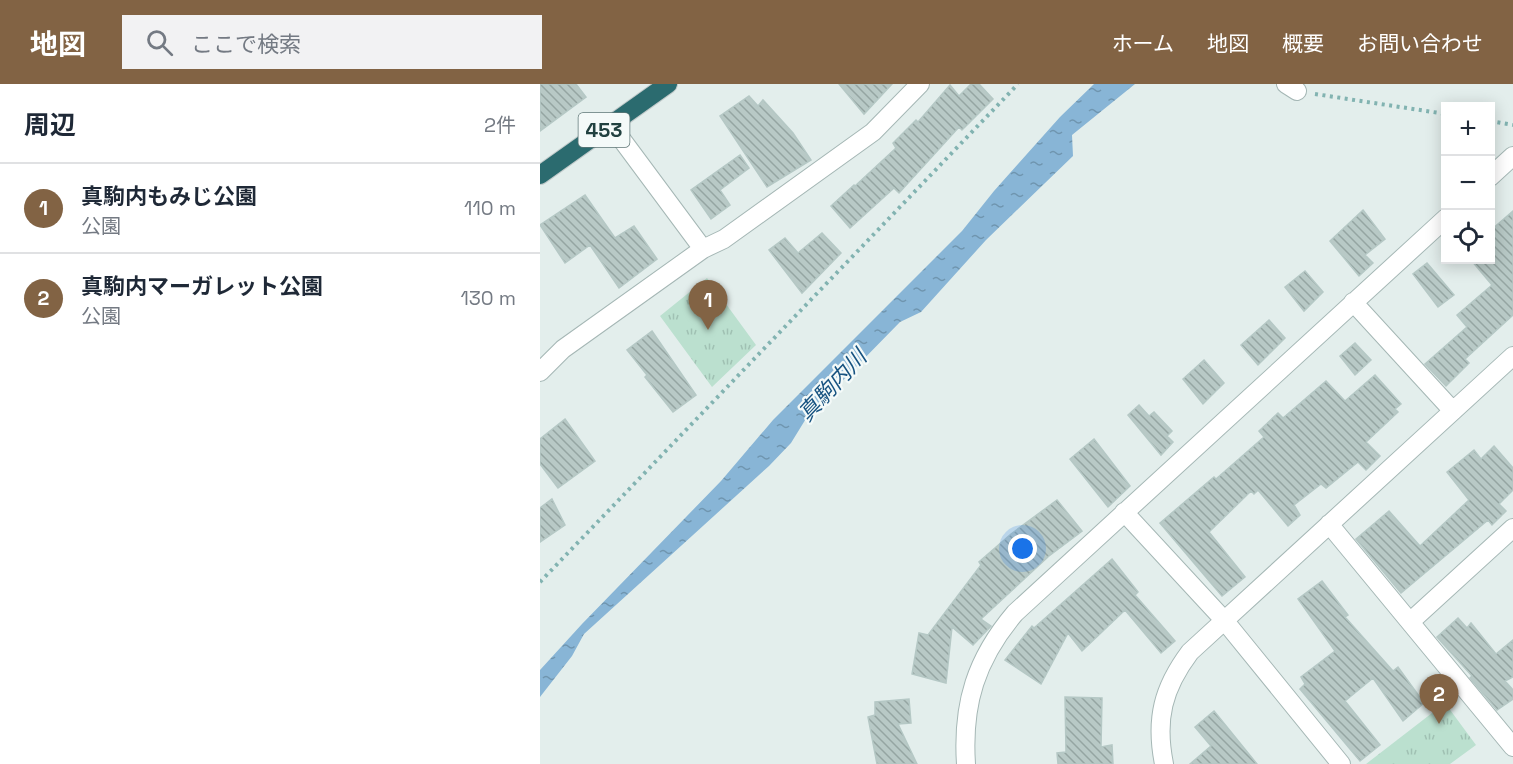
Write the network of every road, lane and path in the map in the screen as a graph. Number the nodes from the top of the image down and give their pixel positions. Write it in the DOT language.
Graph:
graph roads {
  1 [pos="668,84"];
  2 [pos="920,84"];
  3 [pos="1017,84"];
  4 [pos="1291,87"];
  5 [pos="1441,113"];
  6 [pos="1495,122"];
  7 [pos="610,125"];
  8 [pos="1513,125"];
  9 [pos="1513,156"];
  10 [pos="1495,173"];
  11 [pos="540,175"];
  12 [pos="1441,223"];
  13 [pos="703,249"];
  14 [pos="1353,302"];
  15 [pos="1513,356"];
  16 [pos="540,372"];
  17 [pos="1453,411"];
  18 [pos="1125,512"];
  19 [pos="1329,524"];
  20 [pos="1513,528"];
  21 [pos="540,582"];
  22 [pos="1224,620"];
  23 [pos="1410,622"];
  24 [pos="1507,726"];
  25 [pos="1513,747"];
  26 [pos="966,764"];
  27 [pos="1164,764"];
  28 [pos="1341,764"];
  1 -- 7 [label="highway, 453"];
  2 -- 13 [label="street"];
  3 -- 21 [label="path"];
  4 -- 5 [label="path"];
  6 -- 8 [label="path"];
  7 -- 11 [label="highway, 453"];
  7 -- 13 [label="street"];
  9 -- 10 [label="street"];
  12 -- 14 [label="street"];
  13 -- 16 [label="street"];
  14 -- 17 [label="street"];
  14 -- 18 [label="street"];
  15 -- 17 [label="street"];
  17 -- 19 [label="street"];
  18 -- 22 [label="street"];
  18 -- 26 [label="street"];
  19 -- 22 [label="street"];
  19 -- 23 [label="street"];
  20 -- 23 [label="street"];
  22 -- 27 [label="street"];
  22 -- 28 [label="street"];
  23 -- 24 [label="street"];
  24 -- 25 [label="street"];
}
